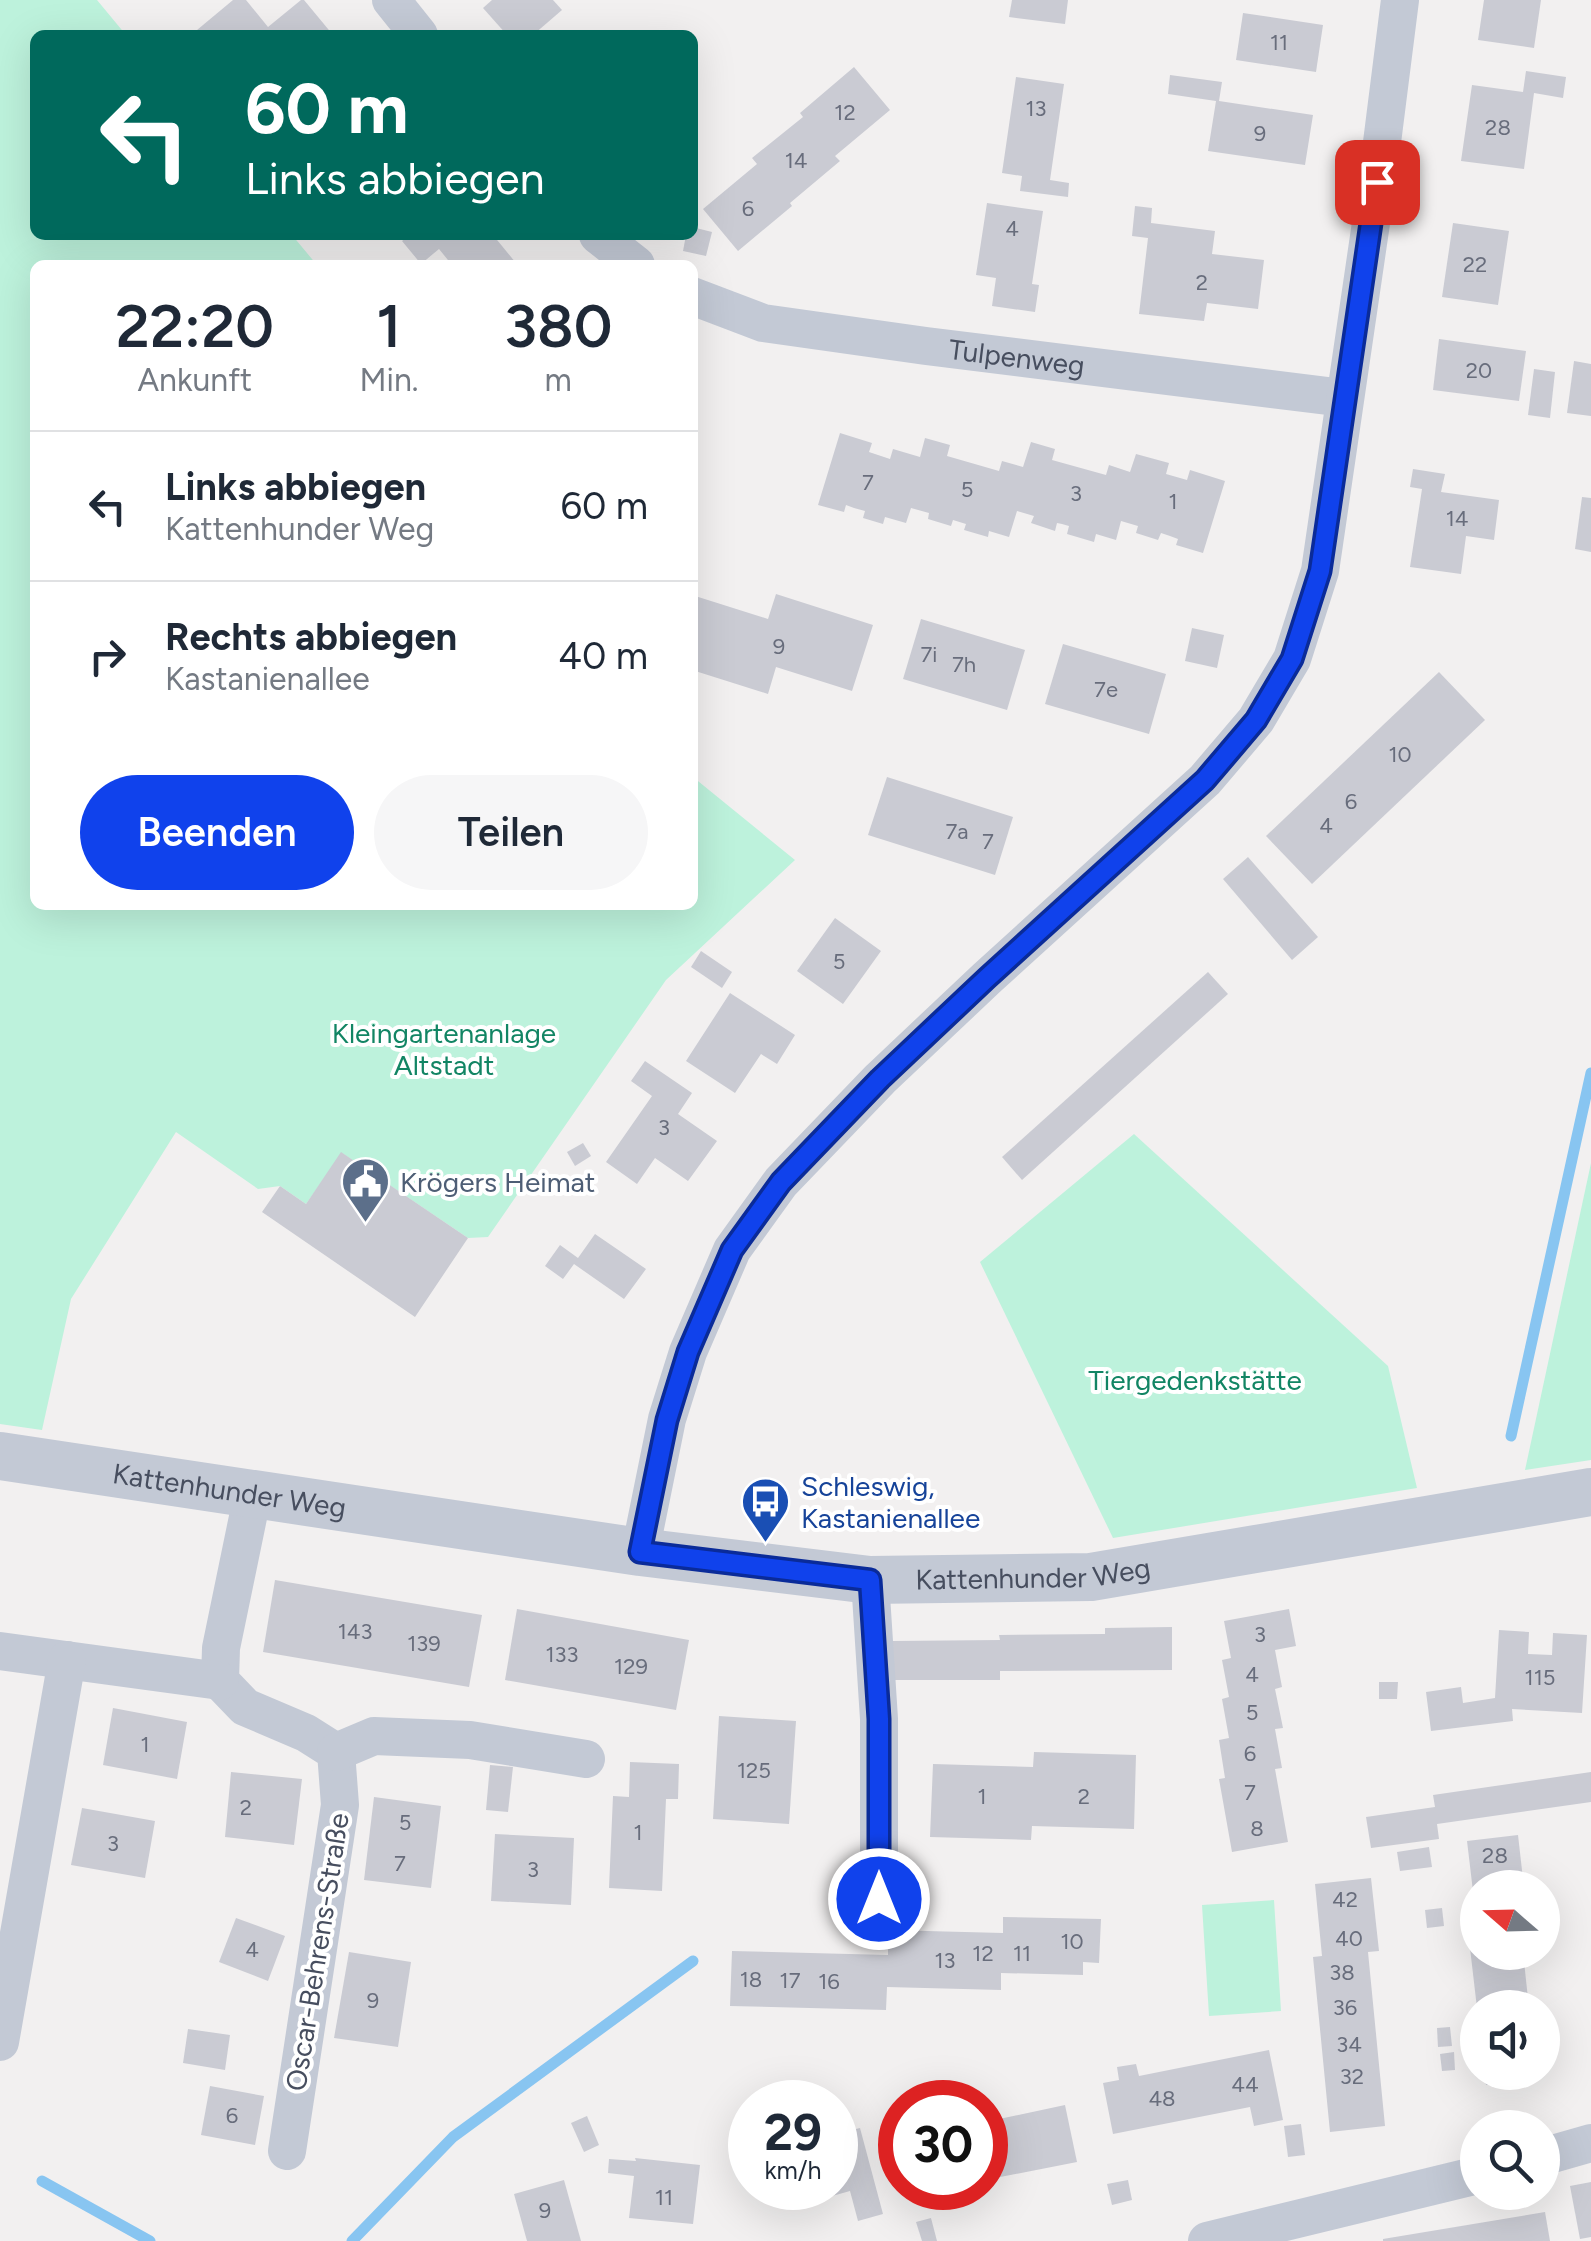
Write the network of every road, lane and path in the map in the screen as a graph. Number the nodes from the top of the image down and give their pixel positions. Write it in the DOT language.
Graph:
graph roads {
  1 [pos="391,0"];
  2 [pos="1400,0"];
  3 [pos="415,30"];
  4 [pos="604,240"];
  5 [pos="630,260"];
  6 [pos="698,298"];
  7 [pos="1344,398"];
  8 [pos="0,1456"];
  9 [pos="1591,1492"];
  10 [pos="253,1493"];
  11 [pos="640,1552"];
  12 [pos="870,1580"];
  13 [pos="0,1650"];
  14 [pos="67,1660"];
  15 [pos="220,1680"];
  16 [pos="336,1752"];
  17 [pos="586,1759"];
  18 [pos="879,1899"];
  19 [pos="0,2042"];
  20 [pos="1591,2143"];
  21 [pos="287,2150"];
  22 [pos="1560,2152"];
  23 [pos="1460,2179"];
  24 [pos="1207,2241"];
  1 -- 3 [label="street"];
  2 -- 7 [label="street"];
  4 -- 5 [label="street"];
  6 -- 7 [label="street, Tulpenweg"];
  7 -- 11 [label="street"];
  8 -- 10 [label="street, Kattenhunder Weg"];
  9 -- 12 [label="street, Kattenhunder Weg"];
  10 -- 11 [label="street, Kattenhunder Weg"];
  10 -- 15 [label="street"];
  11 -- 12 [label="street, Kattenhunder Weg"];
  12 -- 18 [label="street"];
  13 -- 14 [label="street"];
  14 -- 15 [label="street"];
  14 -- 19 [label="street"];
  15 -- 16 [label="street"];
  16 -- 17 [label="street"];
  16 -- 21 [label="street, Oscar-Behrens-Straße"];
  20 -- 22 [label="street"];
  23 -- 24 [label="street"];
}
